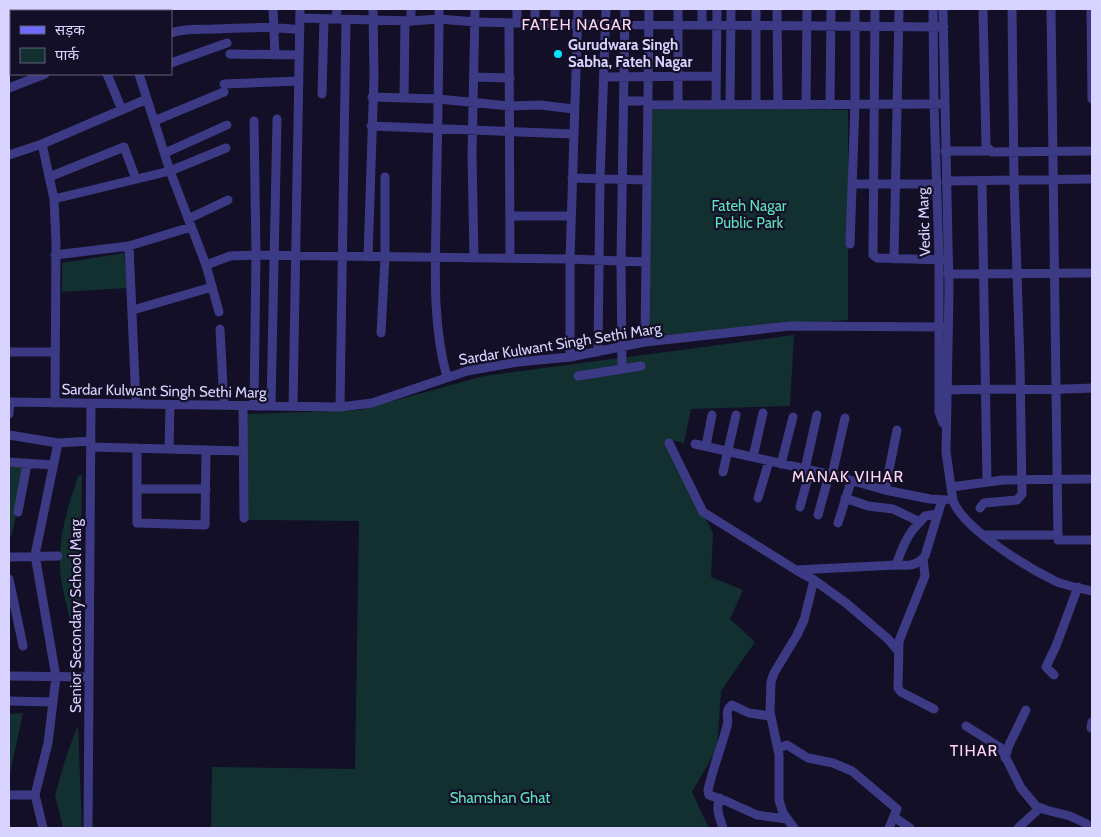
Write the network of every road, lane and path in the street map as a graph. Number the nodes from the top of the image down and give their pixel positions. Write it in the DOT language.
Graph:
graph roads {
  1 [pos="273,9"];
  2 [pos="337,9"];
  3 [pos="373,9"];
  4 [pos="411,9"];
  5 [pos="439,9"];
  6 [pos="475,9"];
  7 [pos="517,9"];
  8 [pos="535,9"];
  9 [pos="555,9"];
  10 [pos="578,9"];
  11 [pos="606,9"];
  12 [pos="625,9"];
  13 [pos="649,9"];
  14 [pos="678,9"];
  15 [pos="702,9"];
  16 [pos="717,9"];
  17 [pos="731,9"];
  18 [pos="756,9"];
  19 [pos="777,9"];
  20 [pos="807,9"];
  21 [pos="831,9"];
  22 [pos="855,9"];
  23 [pos="875,9"];
  24 [pos="899,9"];
  25 [pos="933,9"];
  26 [pos="943,9"];
  27 [pos="983,9"];
  28 [pos="1012,9"];
  29 [pos="1051,9"];
  30 [pos="1091,9"];
  31 [pos="300,14"];
  32 [pos="324,19"];
  33 [pos="336,19"];
  34 [pos="439,19"];
  35 [pos="346,20"];
  36 [pos="372,20"];
  37 [pos="408,21"];
  38 [pos="476,22"];
  39 [pos="513,23"];
  40 [pos="535,23"];
  41 [pos="555,24"];
  42 [pos="577,24"];
  43 [pos="607,24"];
  44 [pos="625,24"];
  45 [pos="649,24"];
  46 [pos="678,24"];
  47 [pos="702,25"];
  48 [pos="717,25"];
  49 [pos="731,26"];
  50 [pos="756,26"];
  51 [pos="777,26"];
  52 [pos="807,26"];
  53 [pos="275,27"];
  54 [pos="831,27"];
  55 [pos="855,27"];
  56 [pos="875,27"];
  57 [pos="934,27"];
  58 [pos="944,27"];
  59 [pos="898,28"];
  60 [pos="300,30"];
  61 [pos="1092,32"];
  62 [pos="172,33"];
  63 [pos="227,43"];
  64 [pos="230,54"];
  65 [pos="275,55"];
  66 [pos="300,55"];
  67 [pos="172,63"];
  68 [pos="42,75"];
  69 [pos="107,75"];
  70 [pos="140,75"];
  71 [pos="624,76"];
  72 [pos="678,76"];
  73 [pos="716,76"];
  74 [pos="474,77"];
  75 [pos="604,77"];
  76 [pos="648,77"];
  77 [pos="510,78"];
  78 [pos="299,81"];
  79 [pos="9,88"];
  80 [pos="322,94"];
  81 [pos="372,97"];
  82 [pos="404,98"];
  83 [pos="147,99"];
  84 [pos="438,99"];
  85 [pos="1092,99"];
  86 [pos="624,101"];
  87 [pos="473,102"];
  88 [pos="644,103"];
  89 [pos="716,104"];
  90 [pos="730,104"];
  91 [pos="756,104"];
  92 [pos="830,104"];
  93 [pos="855,104"];
  94 [pos="875,104"];
  95 [pos="934,104"];
  96 [pos="945,104"];
  97 [pos="678,105"];
  98 [pos="778,105"];
  99 [pos="806,105"];
  100 [pos="897,105"];
  101 [pos="510,106"];
  102 [pos="574,109"];
  103 [pos="122,110"];
  104 [pos="277,120"];
  105 [pos="154,121"];
  106 [pos="254,121"];
  107 [pos="227,125"];
  108 [pos="371,126"];
  109 [pos="438,128"];
  110 [pos="474,129"];
  111 [pos="511,130"];
  112 [pos="573,134"];
  113 [pos="42,144"];
  114 [pos="226,148"];
  115 [pos="945,151"];
  116 [pos="990,151"];
  117 [pos="1053,151"];
  118 [pos="1092,151"];
  119 [pos="1014,152"];
  120 [pos="164,153"];
  121 [pos="9,155"];
  122 [pos="170,171"];
  123 [pos="49,176"];
  124 [pos="385,177"];
  125 [pos="572,178"];
  126 [pos="136,179"];
  127 [pos="600,179"];
  128 [pos="1054,179"];
  129 [pos="1092,179"];
  130 [pos="623,180"];
  131 [pos="647,180"];
  132 [pos="982,180"];
  133 [pos="1014,180"];
  134 [pos="941,182"];
  135 [pos="853,184"];
  136 [pos="873,184"];
  137 [pos="895,184"];
  138 [pos="54,199"];
  139 [pos="228,200"];
  140 [pos="510,216"];
  141 [pos="571,216"];
  142 [pos="190,223"];
  143 [pos="850,244"];
  144 [pos="129,246"];
  145 [pos="56,255"];
  146 [pos="256,255"];
  147 [pos="274,255"];
  148 [pos="296,255"];
  149 [pos="342,256"];
  150 [pos="368,257"];
  151 [pos="385,257"];
  152 [pos="436,258"];
  153 [pos="474,258"];
  154 [pos="510,258"];
  155 [pos="570,259"];
  156 [pos="894,259"];
  157 [pos="600,260"];
  158 [pos="944,260"];
  159 [pos="621,262"];
  160 [pos="646,262"];
  161 [pos="206,265"];
  162 [pos="1056,273"];
  163 [pos="948,274"];
  164 [pos="984,274"];
  165 [pos="1017,274"];
  166 [pos="1092,274"];
  167 [pos="212,287"];
  168 [pos="132,310"];
  169 [pos="219,312"];
  170 [pos="944,327"];
  171 [pos="220,329"];
  172 [pos="381,332"];
  173 [pos="644,342"];
  174 [pos="621,347"];
  175 [pos="9,352"];
  176 [pos="56,352"];
  177 [pos="598,352"];
  178 [pos="570,357"];
  179 [pos="641,366"];
  180 [pos="622,369"];
  181 [pos="578,376"];
  182 [pos="447,378"];
  183 [pos="985,388"];
  184 [pos="1092,388"];
  185 [pos="946,390"];
  186 [pos="1020,390"];
  187 [pos="1057,390"];
  188 [pos="9,402"];
  189 [pos="56,403"];
  190 [pos="91,404"];
  191 [pos="136,404"];
  192 [pos="170,405"];
  193 [pos="224,405"];
  194 [pos="243,406"];
  195 [pos="254,406"];
  196 [pos="271,406"];
  197 [pos="293,406"];
  198 [pos="340,407"];
  199 [pos="763,413"];
  200 [pos="9,414"];
  201 [pos="712,415"];
  202 [pos="736,415"];
  203 [pos="817,415"];
  204 [pos="793,417"];
  205 [pos="845,418"];
  206 [pos="897,430"];
  207 [pos="946,433"];
  208 [pos="9,435"];
  209 [pos="669,443"];
  210 [pos="58,444"];
  211 [pos="91,444"];
  212 [pos="695,444"];
  213 [pos="706,446"];
  214 [pos="137,448"];
  215 [pos="169,449"];
  216 [pos="206,450"];
  217 [pos="243,451"];
  218 [pos="728,451"];
  219 [pos="753,457"];
  220 [pos="769,461"];
  221 [pos="9,462"];
  222 [pos="27,464"];
  223 [pos="782,464"];
  224 [pos="53,465"];
  225 [pos="807,470"];
  226 [pos="723,472"];
  227 [pos="831,475"];
  228 [pos="1058,479"];
  229 [pos="1092,479"];
  230 [pos="1021,480"];
  231 [pos="850,482"];
  232 [pos="987,482"];
  233 [pos="951,487"];
  234 [pos="137,489"];
  235 [pos="206,489"];
  236 [pos="885,490"];
  237 [pos="758,498"];
  238 [pos="845,498"];
  239 [pos="942,500"];
  240 [pos="953,501"];
  241 [pos="800,507"];
  242 [pos="980,508"];
  243 [pos="18,512"];
  244 [pos="938,514"];
  245 [pos="818,515"];
  246 [pos="244,518"];
  247 [pos="920,522"];
  248 [pos="838,523"];
  249 [pos="983,535"];
  250 [pos="1058,535"];
  251 [pos="1092,540"];
  252 [pos="35,555"];
  253 [pos="9,556"];
  254 [pos="58,556"];
  255 [pos="923,559"];
  256 [pos="896,565"];
  257 [pos="796,570"];
  258 [pos="9,579"];
  259 [pos="814,580"];
  260 [pos="1078,587"];
  261 [pos="1092,591"];
  262 [pos="23,646"];
  263 [pos="899,652"];
  264 [pos="1054,675"];
  265 [pos="9,676"];
  266 [pos="56,677"];
  267 [pos="89,677"];
  268 [pos="9,701"];
  269 [pos="53,702"];
  270 [pos="934,709"];
  271 [pos="1026,710"];
  272 [pos="770,716"];
  273 [pos="966,726"];
  274 [pos="778,748"];
  275 [pos="1005,758"];
  276 [pos="9,795"];
  277 [pos="35,795"];
  278 [pos="720,798"];
  279 [pos="1040,808"];
  280 [pos="894,817"];
  281 [pos="787,819"];
  282 [pos="1090,823"];
  283 [pos="42,828"];
  284 [pos="88,828"];
  285 [pos="723,828"];
  286 [pos="794,828"];
  287 [pos="889,828"];
  288 [pos="910,828"];
  289 [pos="1018,828"];
  1 -- 53 [label="street"];
  2 -- 33 [label="street"];
  3 -- 36 [label="street"];
  4 -- 37 [label="street"];
  5 -- 34 [label="street"];
  6 -- 38 [label="street"];
  7 -- 39 [label="street"];
  8 -- 40 [label="street"];
  9 -- 41 [label="street"];
  10 -- 42 [label="street"];
  11 -- 43 [label="street"];
  12 -- 44 [label="street"];
  13 -- 45 [label="street"];
  14 -- 46 [label="street"];
  15 -- 47 [label="street"];
  16 -- 48 [label="street"];
  17 -- 49 [label="street"];
  18 -- 50 [label="street"];
  19 -- 51 [label="street"];
  20 -- 52 [label="street"];
  21 -- 54 [label="street"];
  22 -- 55 [label="street"];
  23 -- 56 [label="street"];
  24 -- 59 [label="street"];
  25 -- 57 [label="street, Vedic Marg"];
  26 -- 58 [label="street, Vedic Marg"];
  27 -- 116 [label="street"];
  28 -- 119 [label="street"];
  29 -- 117 [label="street"];
  30 -- 61 [label="street"];
  31 -- 32 [label="street"];
  31 -- 60 [label="street"];
  32 -- 33 [label="street"];
  32 -- 80 [label="street"];
  33 -- 35 [label="street"];
  34 -- 37 [label="street"];
  34 -- 38 [label="street"];
  34 -- 84 [label="street"];
  35 -- 36 [label="street"];
  35 -- 149 [label="street"];
  36 -- 37 [label="street"];
  36 -- 81 [label="street"];
  37 -- 82 [label="street"];
  38 -- 39 [label="street"];
  38 -- 74 [label="street"];
  39 -- 40 [label="street"];
  39 -- 77 [label="street"];
  40 -- 41 [label="street"];
  41 -- 42 [label="street"];
  42 -- 43 [label="street"];
  42 -- 102 [label="street"];
  43 -- 44 [label="street"];
  43 -- 75 [label="street"];
  44 -- 45 [label="street"];
  44 -- 71 [label="street"];
  45 -- 46 [label="street"];
  45 -- 76 [label="street"];
  46 -- 47 [label="street"];
  46 -- 72 [label="street"];
  47 -- 48 [label="street"];
  48 -- 49 [label="street"];
  48 -- 73 [label="street"];
  49 -- 50 [label="street"];
  49 -- 90 [label="street"];
  50 -- 51 [label="street"];
  50 -- 91 [label="street"];
  51 -- 52 [label="street"];
  51 -- 98 [label="street"];
  52 -- 54 [label="street"];
  52 -- 99 [label="street"];
  53 -- 60 [label="street"];
  53 -- 62 [label="street"];
  53 -- 65 [label="street"];
  54 -- 55 [label="street"];
  54 -- 92 [label="street"];
  55 -- 56 [label="street"];
  55 -- 93 [label="street"];
  56 -- 59 [label="street"];
  56 -- 94 [label="street"];
  57 -- 58 [label="street"];
  57 -- 59 [label="street"];
  57 -- 95 [label="street, Vedic Marg"];
  58 -- 96 [label="street, Vedic Marg"];
  59 -- 100 [label="street"];
  60 -- 66 [label="street"];
  61 -- 85 [label="street"];
  63 -- 67 [label="street"];
  64 -- 65 [label="street"];
  65 -- 66 [label="street"];
  66 -- 78 [label="street"];
  68 -- 79 [label="street"];
  69 -- 103 [label="street"];
  70 -- 83 [label="street"];
  71 -- 75 [label="street"];
  71 -- 76 [label="street"];
  71 -- 86 [label="street"];
  72 -- 73 [label="street"];
  72 -- 76 [label="street"];
  72 -- 97 [label="street"];
  73 -- 89 [label="street"];
  74 -- 77 [label="street"];
  74 -- 87 [label="street"];
  75 -- 127 [label="street"];
  76 -- 88 [label="street"];
  77 -- 101 [label="street"];
  78 -- 105 [label="street"];
  78 -- 148 [label="street"];
  81 -- 82 [label="street"];
  81 -- 108 [label="street"];
  82 -- 84 [label="street"];
  83 -- 103 [label="street"];
  83 -- 105 [label="street"];
  84 -- 87 [label="street"];
  84 -- 109 [label="street"];
  86 -- 88 [label="street"];
  86 -- 130 [label="street"];
  87 -- 101 [label="street"];
  87 -- 110 [label="street"];
  88 -- 97 [label="street"];
  88 -- 131 [label="street"];
  89 -- 90 [label="street"];
  89 -- 97 [label="street"];
  90 -- 91 [label="street"];
  91 -- 98 [label="street"];
  92 -- 93 [label="street"];
  92 -- 99 [label="street"];
  93 -- 94 [label="street"];
  93 -- 135 [label="street"];
  94 -- 100 [label="street"];
  94 -- 136 [label="street"];
  95 -- 96 [label="street"];
  95 -- 100 [label="street"];
  95 -- 134 [label="street, Vedic Marg"];
  96 -- 115 [label="street, Vedic Marg"];
  98 -- 99 [label="street"];
  100 -- 137 [label="street"];
  101 -- 102 [label="street"];
  101 -- 111 [label="street"];
  102 -- 112 [label="street"];
  103 -- 113 [label="street"];
  104 -- 147 [label="street"];
  105 -- 120 [label="street"];
  106 -- 146 [label="street"];
  107 -- 120 [label="street"];
  108 -- 109 [label="street"];
  108 -- 150 [label="street"];
  109 -- 110 [label="street"];
  109 -- 152 [label="street"];
  110 -- 111 [label="street"];
  110 -- 153 [label="street"];
  111 -- 112 [label="street"];
  111 -- 140 [label="street"];
  112 -- 125 [label="street"];
  113 -- 121 [label="street"];
  113 -- 123 [label="street"];
  114 -- 122 [label="street"];
  115 -- 116 [label="street"];
  115 -- 134 [label="street, Vedic Marg"];
  116 -- 119 [label="street"];
  117 -- 118 [label="street"];
  117 -- 119 [label="street"];
  117 -- 128 [label="street"];
  119 -- 133 [label="street"];
  120 -- 122 [label="street"];
  122 -- 126 [label="street"];
  122 -- 142 [label="street"];
  123 -- 126 [label="street"];
  123 -- 138 [label="street"];
  124 -- 151 [label="street"];
  125 -- 127 [label="street"];
  125 -- 141 [label="street"];
  126 -- 138 [label="street"];
  127 -- 130 [label="street"];
  127 -- 157 [label="street"];
  128 -- 129 [label="street"];
  128 -- 133 [label="street"];
  128 -- 162 [label="street"];
  130 -- 131 [label="street"];
  130 -- 159 [label="street"];
  131 -- 160 [label="street"];
  132 -- 133 [label="street"];
  132 -- 134 [label="street"];
  132 -- 164 [label="street"];
  133 -- 165 [label="street"];
  134 -- 137 [label="street"];
  134 -- 158 [label="street, Vedic Marg"];
  135 -- 136 [label="street"];
  135 -- 143 [label="street"];
  136 -- 137 [label="street"];
  136 -- 156 [label="street"];
  137 -- 156 [label="street"];
  138 -- 145 [label="street"];
  139 -- 142 [label="street"];
  140 -- 141 [label="street"];
  140 -- 154 [label="street"];
  141 -- 155 [label="street"];
  142 -- 144 [label="street"];
  142 -- 161 [label="street"];
  144 -- 145 [label="street"];
  144 -- 168 [label="street"];
  145 -- 176 [label="street"];
  146 -- 147 [label="street"];
  146 -- 161 [label="street"];
  146 -- 195 [label="street"];
  147 -- 148 [label="street"];
  147 -- 196 [label="street"];
  148 -- 149 [label="street"];
  148 -- 197 [label="street"];
  149 -- 150 [label="street"];
  149 -- 198 [label="street"];
  150 -- 151 [label="street"];
  151 -- 152 [label="street"];
  151 -- 172 [label="street"];
  152 -- 153 [label="street"];
  152 -- 182 [label="street"];
  153 -- 154 [label="street"];
  154 -- 155 [label="street"];
  155 -- 157 [label="street"];
  155 -- 178 [label="street"];
  156 -- 158 [label="street"];
  157 -- 159 [label="street"];
  157 -- 177 [label="street"];
  158 -- 163 [label="street, Vedic Marg"];
  158 -- 170 [label="street, Vedic Marg"];
  159 -- 160 [label="street"];
  159 -- 174 [label="street"];
  160 -- 173 [label="street"];
  161 -- 167 [label="street"];
  162 -- 165 [label="street"];
  162 -- 166 [label="street"];
  162 -- 187 [label="street"];
  163 -- 164 [label="street"];
  163 -- 170 [label="street, Vedic Marg"];
  164 -- 165 [label="street"];
  164 -- 183 [label="street"];
  165 -- 186 [label="street"];
  167 -- 168 [label="street"];
  167 -- 169 [label="street"];
  168 -- 191 [label="street"];
  170 -- 173 [label="street, Sardar Kulwant Singh Sethi Marg"];
  170 -- 185 [label="street, Vedic Marg"];
  170 -- 207 [label="street, Vedic Marg"];
  171 -- 193 [label="street"];
  173 -- 174 [label="street, Sardar Kulwant Singh Sethi Marg"];
  174 -- 177 [label="street, Sardar Kulwant Singh Sethi Marg"];
  174 -- 180 [label="street"];
  175 -- 176 [label="street"];
  176 -- 189 [label="street"];
  177 -- 178 [label="street, Sardar Kulwant Singh Sethi Marg"];
  178 -- 182 [label="street, Sardar Kulwant Singh Sethi Marg"];
  179 -- 180 [label="street"];
  180 -- 181 [label="street"];
  182 -- 198 [label="street, Sardar Kulwant Singh Sethi Marg"];
  183 -- 185 [label="street"];
  183 -- 186 [label="street"];
  183 -- 232 [label="street"];
  184 -- 187 [label="street"];
  185 -- 207 [label="street, Vedic Marg"];
  186 -- 187 [label="street"];
  186 -- 230 [label="street"];
  187 -- 228 [label="street"];
  188 -- 189 [label="street, Sardar Kulwant Singh Sethi Marg"];
  188 -- 200 [label="street"];
  189 -- 190 [label="street, Sardar Kulwant Singh Sethi Marg"];
  190 -- 191 [label="street, Sardar Kulwant Singh Sethi Marg"];
  190 -- 211 [label="street, Senior Secondary School Marg"];
  191 -- 192 [label="street, Sardar Kulwant Singh Sethi Marg"];
  192 -- 193 [label="street, Sardar Kulwant Singh Sethi Marg"];
  192 -- 215 [label="street"];
  193 -- 194 [label="street, Sardar Kulwant Singh Sethi Marg"];
  194 -- 195 [label="street, Sardar Kulwant Singh Sethi Marg"];
  194 -- 217 [label="street"];
  195 -- 196 [label="street, Sardar Kulwant Singh Sethi Marg"];
  196 -- 197 [label="street, Sardar Kulwant Singh Sethi Marg"];
  197 -- 198 [label="street, Sardar Kulwant Singh Sethi Marg"];
  199 -- 219 [label="street"];
  201 -- 213 [label="street"];
  202 -- 218 [label="street"];
  203 -- 225 [label="street"];
  204 -- 223 [label="street"];
  205 -- 227 [label="street"];
  206 -- 236 [label="street"];
  207 -- 233 [label="street, Vedic Marg"];
  208 -- 210 [label="street"];
  209 -- 257 [label="street"];
  210 -- 211 [label="street"];
  210 -- 224 [label="street"];
  211 -- 214 [label="street"];
  211 -- 267 [label="street, Senior Secondary School Marg"];
  212 -- 213 [label="street"];
  213 -- 218 [label="street"];
  214 -- 215 [label="street"];
  214 -- 234 [label="street"];
  215 -- 216 [label="street"];
  216 -- 217 [label="street"];
  216 -- 235 [label="street"];
  217 -- 246 [label="street"];
  218 -- 219 [label="street"];
  218 -- 226 [label="street"];
  219 -- 220 [label="street"];
  220 -- 223 [label="street"];
  220 -- 237 [label="street"];
  221 -- 222 [label="street"];
  222 -- 224 [label="street"];
  222 -- 243 [label="street"];
  223 -- 225 [label="street"];
  224 -- 252 [label="street"];
  225 -- 227 [label="street"];
  225 -- 241 [label="street"];
  227 -- 231 [label="street"];
  227 -- 245 [label="street"];
  228 -- 229 [label="street"];
  228 -- 230 [label="street"];
  228 -- 250 [label="street"];
  230 -- 232 [label="street"];
  230 -- 242 [label="street"];
  231 -- 236 [label="street"];
  231 -- 238 [label="street"];
  232 -- 233 [label="street"];
  233 -- 240 [label="street, Vedic Marg"];
  234 -- 235 [label="street"];
  234 -- 235 [label="street"];
  236 -- 239 [label="street"];
  238 -- 247 [label="street"];
  238 -- 248 [label="street"];
  239 -- 240 [label="street"];
  239 -- 244 [label="street"];
  240 -- 249 [label="street, Vedic Marg"];
  244 -- 247 [label="street"];
  244 -- 255 [label="street"];
  247 -- 256 [label="street"];
  249 -- 250 [label="street"];
  249 -- 260 [label="street, Vedic Marg"];
  250 -- 251 [label="street"];
  252 -- 253 [label="street"];
  252 -- 254 [label="street"];
  252 -- 266 [label="street"];
  255 -- 256 [label="street"];
  255 -- 263 [label="street"];
  256 -- 257 [label="street"];
  257 -- 259 [label="street"];
  258 -- 262 [label="street"];
  259 -- 263 [label="street"];
  259 -- 272 [label="street"];
  260 -- 261 [label="street, Vedic Marg"];
  260 -- 264 [label="street"];
  263 -- 270 [label="street"];
  265 -- 266 [label="street"];
  266 -- 267 [label="street"];
  266 -- 269 [label="street"];
  267 -- 284 [label="street, Senior Secondary School Marg"];
  268 -- 269 [label="street"];
  269 -- 277 [label="street"];
  271 -- 275 [label="street"];
  272 -- 274 [label="street"];
  272 -- 278 [label="street"];
  273 -- 275 [label="street"];
  274 -- 280 [label="street"];
  274 -- 281 [label="street"];
  275 -- 279 [label="street"];
  276 -- 277 [label="street"];
  277 -- 283 [label="street"];
  278 -- 281 [label="street"];
  278 -- 285 [label="street"];
  279 -- 282 [label="street"];
  279 -- 289 [label="street"];
  280 -- 287 [label="street"];
  280 -- 288 [label="street"];
  281 -- 286 [label="street"];
}
